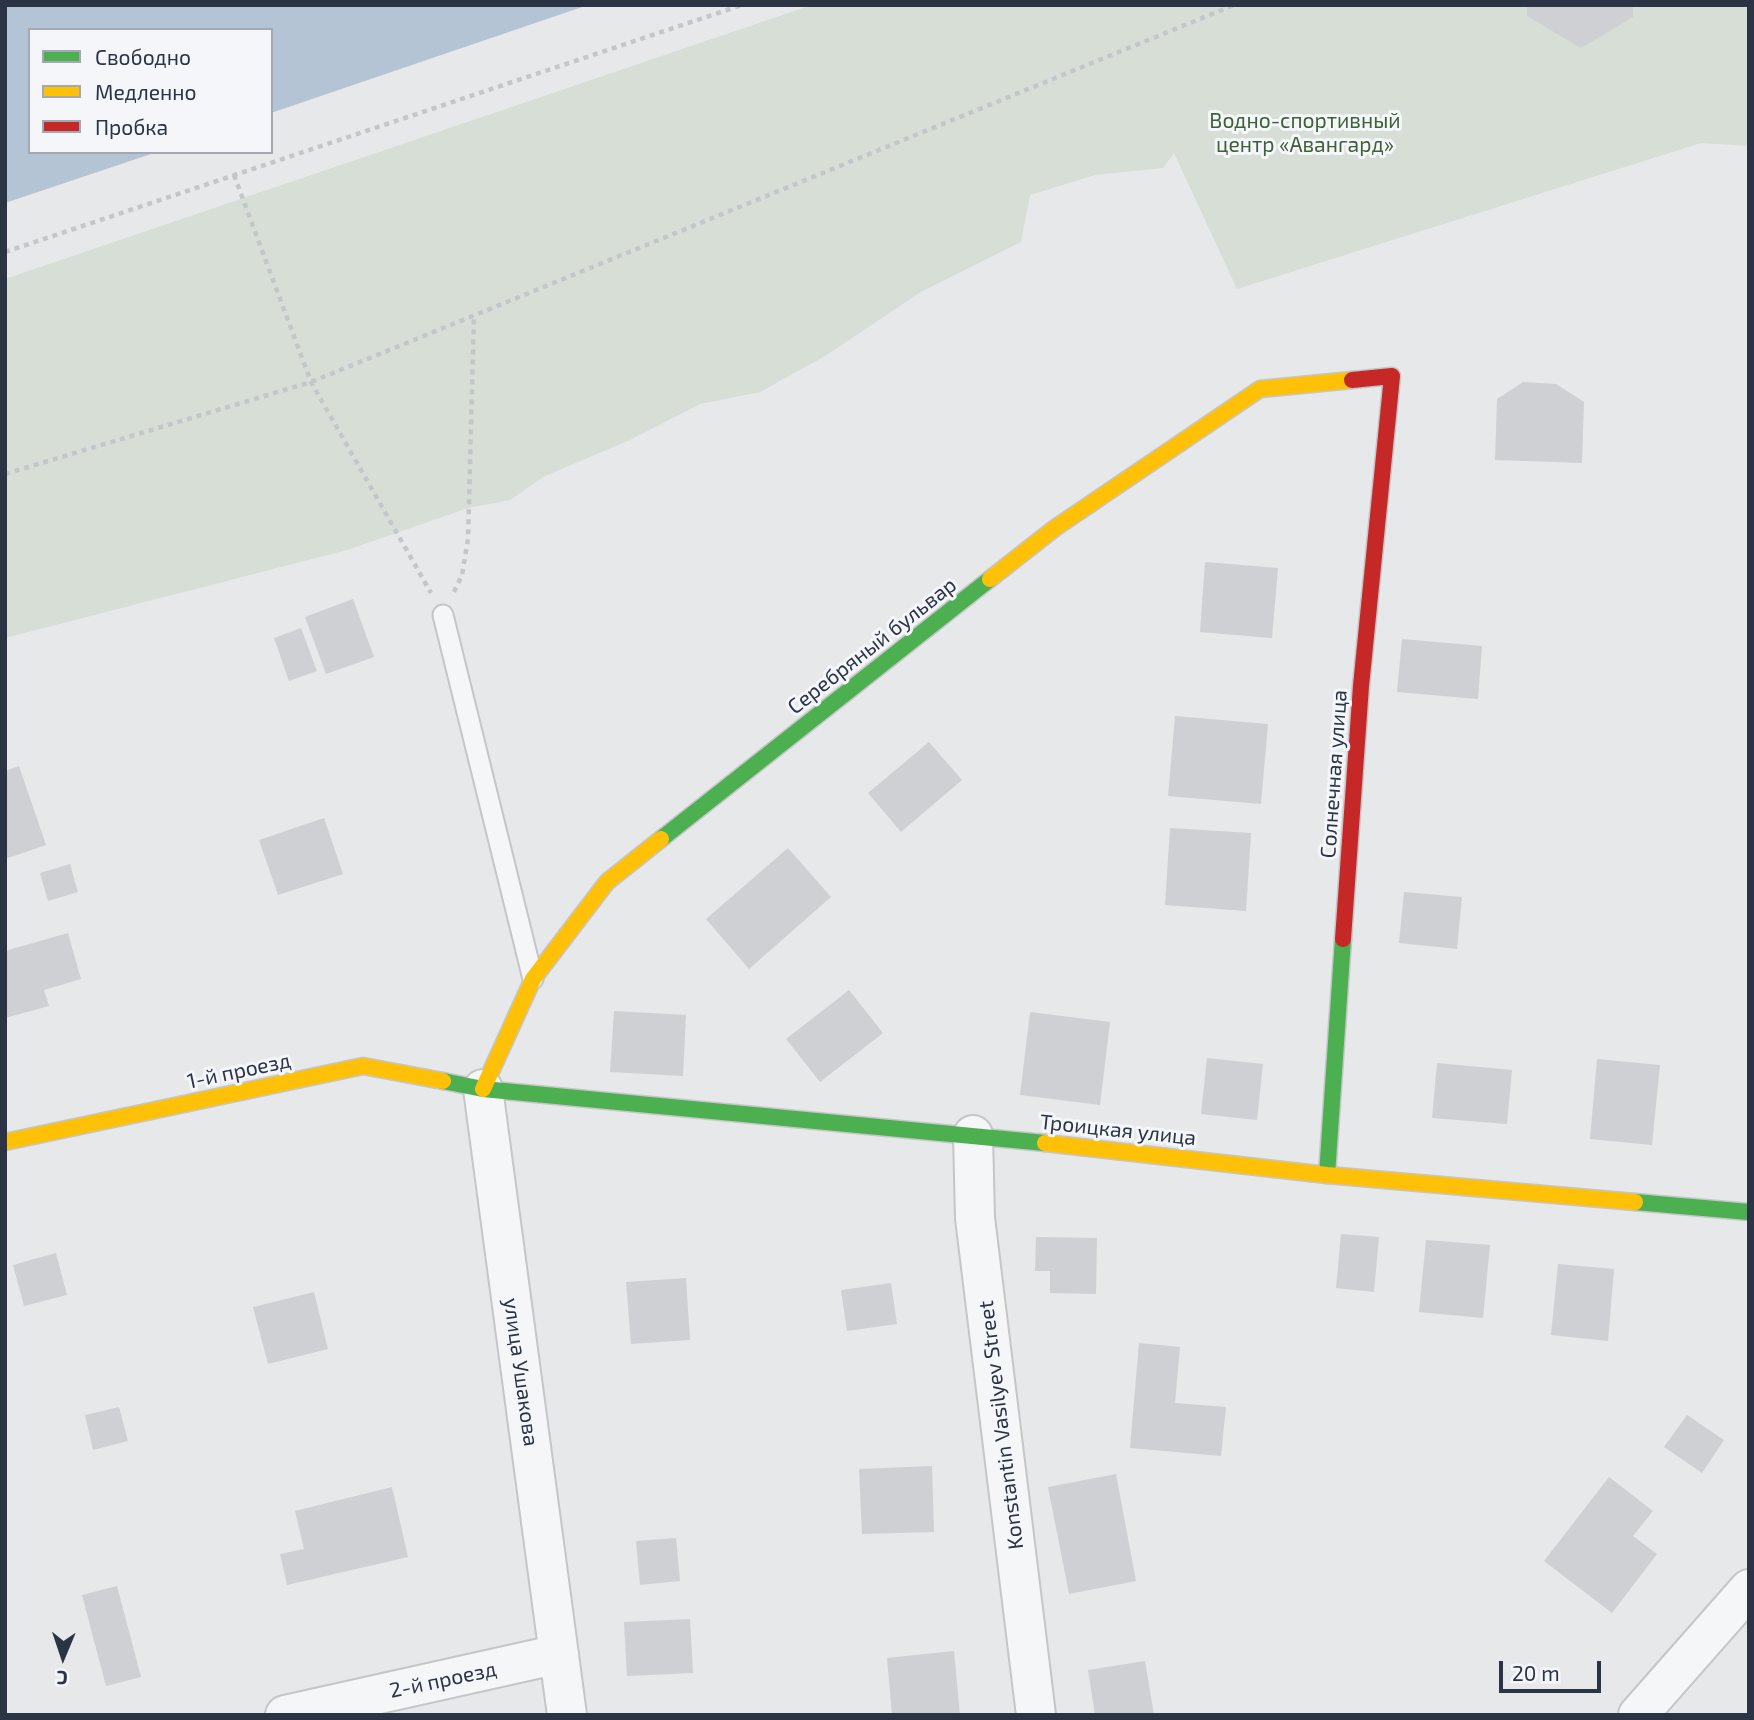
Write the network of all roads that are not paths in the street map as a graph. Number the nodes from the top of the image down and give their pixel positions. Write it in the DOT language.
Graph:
graph roads {
  1 [pos="1392,376"];
  2 [pos="443,615"];
  3 [pos="533,979"];
  4 [pos="483,1089"];
  5 [pos="973,1135"];
  6 [pos="5,1142"];
  7 [pos="1327,1175"];
  8 [pos="1749,1212"];
  9 [pos="1749,1589"];
  10 [pos="559,1654"];
  11 [pos="285,1715"];
  12 [pos="567,1715"];
  13 [pos="1036,1715"];
  14 [pos="1638,1715"];
  1 -- 3 [label="street, Серебряный бульвар"];
  1 -- 7 [label="street, Солнечная улица"];
  2 -- 3 [label="lane"];
  3 -- 4 [label="street, Серебряный бульвар"];
  4 -- 5 [label="street, Троицкая улица"];
  4 -- 6 [label="street, 1-й проезд"];
  4 -- 10 [label="street, улица Ушакова"];
  5 -- 7 [label="street, Троицкая улица"];
  5 -- 13 [label="street, Konstantin Vasilyev Street"];
  7 -- 8 [label="street, Троицкая улица"];
  9 -- 14 [label="street"];
  10 -- 11 [label="street, 2-й проезд"];
  10 -- 12 [label="street, улица Ушакова"];
}
